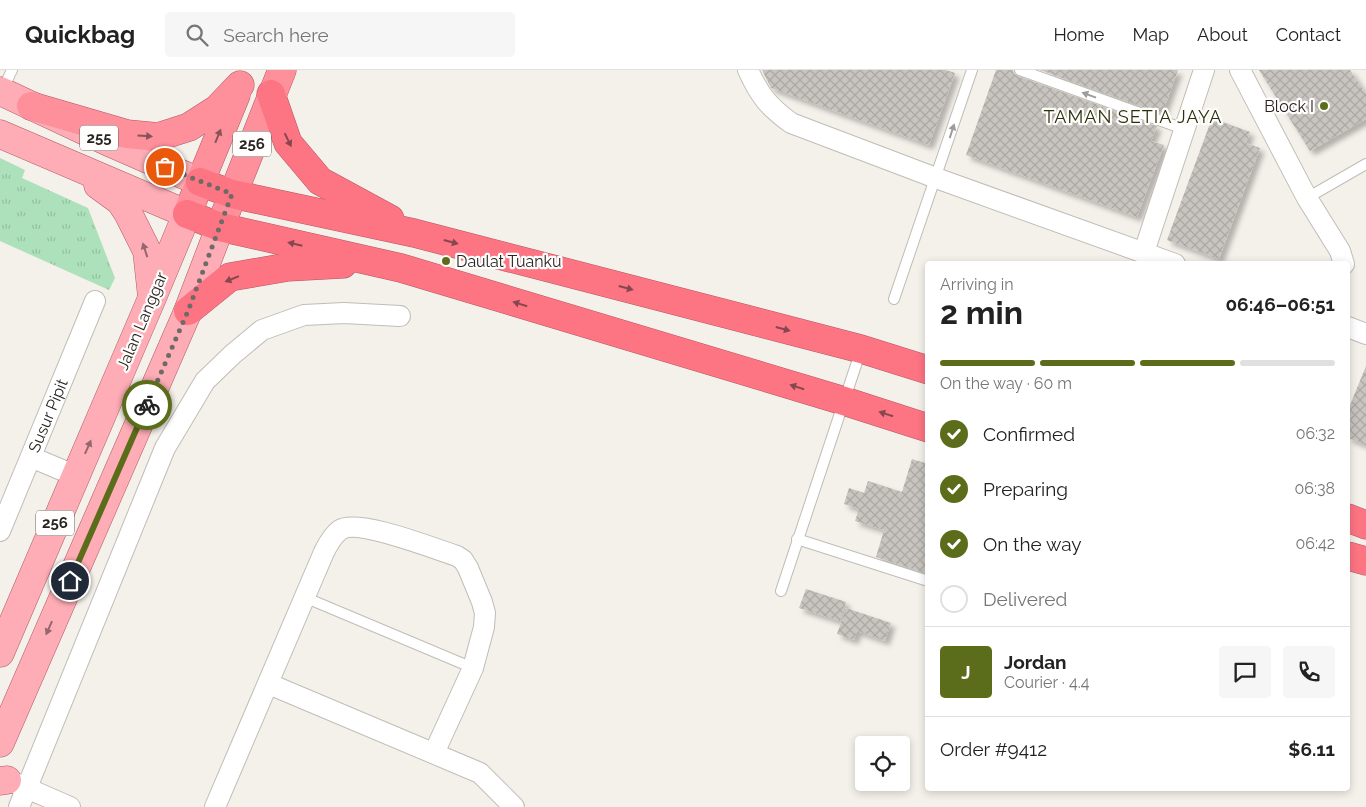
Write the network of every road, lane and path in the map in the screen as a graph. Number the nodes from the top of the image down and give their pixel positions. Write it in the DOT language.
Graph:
graph roads {
  1 [pos="282,70"];
  2 [pos="748,70"];
  3 [pos="972,70"];
  4 [pos="1020,70"];
  5 [pos="1204,70"];
  6 [pos="1240,70"];
  7 [pos="243,78"];
  8 [pos="5,84"];
  9 [pos="271,94"];
  10 [pos="31,106"];
  11 [pos="1184,129"];
  12 [pos="0,134"];
  13 [pos="36,150"];
  14 [pos="1366,164"];
  15 [pos="936,178"];
  16 [pos="200,182"];
  17 [pos="232,194"];
  18 [pos="1307,198"];
  19 [pos="187,214"];
  20 [pos="220,227"];
  21 [pos="414,233"];
  22 [pos="1142,258"];
  23 [pos="1158,261"];
  24 [pos="1343,261"];
  25 [pos="401,268"];
  26 [pos="152,298"];
  27 [pos="894,299"];
  28 [pos="95,301"];
  29 [pos="188,311"];
  30 [pos="400,316"];
  31 [pos="1350,328"];
  32 [pos="1366,334"];
  33 [pos="861,350"];
  34 [pos="925,369"];
  35 [pos="844,401"];
  36 [pos="925,427"];
  37 [pos="31,457"];
  38 [pos="76,476"];
  39 [pos="1350,519"];
  40 [pos="1366,525"];
  41 [pos="0,531"];
  42 [pos="797,539"];
  43 [pos="1350,557"];
  44 [pos="1366,561"];
  45 [pos="925,580"];
  46 [pos="781,591"];
  47 [pos="304,597"];
  48 [pos="0,653"];
  49 [pos="473,668"];
  50 [pos="269,684"];
  51 [pos="0,743"];
  52 [pos="434,753"];
  53 [pos="9,782"];
  54 [pos="19,807"];
  55 [pos="70,807"];
  56 [pos="215,807"];
  57 [pos="514,807"];
  1 -- 9 [label="highway, 256"];
  2 -- 15 [label="street"];
  15 -- 3 [label="lane, one-way"];
  11 -- 4 [label="lane, one-way"];
  5 -- 11 [label="street"];
  6 -- 18 [label="street"];
  10 -- 7 [label="highway, one-way"];
  16 -- 7 [label="highway, Jalan Langgar / 256, one-way"];
  8 -- 10 [label="main road, 255"];
  9 -- 17 [label="highway, 256"];
  9 -- 21 [label="highway, one-way"];
  10 -- 16 [label="main road, 255"];
  11 -- 22 [label="street"];
  12 -- 13 [label="main road, 255"];
  13 -- 19 [label="main road, 255"];
  26 -- 13 [label="main road, one-way"];
  14 -- 18 [label="lane"];
  15 -- 22 [label="street"];
  15 -- 27 [label="lane"];
  16 -- 17 [label="highway, 255"];
  16 -- 19 [label="highway, Jalan Langgar / 256"];
  17 -- 20 [label="highway, 256"];
  17 -- 21 [label="highway"];
  18 -- 24 [label="street"];
  19 -- 20 [label="highway, 255"];
  19 -- 26 [label="main road, Jalan Langgar / 256"];
  25 -- 20 [label="highway, one-way"];
  20 -- 29 [label="main road, 256"];
  21 -- 33 [label="highway, one-way"];
  22 -- 23 [label="street"];
  25 -- 29 [label="highway, one-way"];
  35 -- 25 [label="highway, one-way"];
  38 -- 26 [label="main road, Jalan Langgar / 256, one-way"];
  28 -- 37 [label="street, Susur Pipit"];
  29 -- 51 [label="main road, 256, one-way"];
  30 -- 53 [label="street"];
  31 -- 32 [label="street"];
  33 -- 34 [label="highway"];
  33 -- 35 [label="lane"];
  36 -- 35 [label="highway, one-way"];
  35 -- 42 [label="lane"];
  37 -- 38 [label="street"];
  37 -- 41 [label="street, Susur Pipit"];
  38 -- 48 [label="main road, Jalan Langgar / 256"];
  39 -- 40 [label="highway"];
  42 -- 45 [label="lane"];
  42 -- 46 [label="lane"];
  43 -- 44 [label="highway"];
  47 -- 49 [label="lane"];
  47 -- 49 [label="street"];
  47 -- 50 [label="street"];
  49 -- 52 [label="street"];
  50 -- 52 [label="street"];
  50 -- 56 [label="street"];
  52 -- 57 [label="street"];
  53 -- 54 [label="street"];
  53 -- 55 [label="street"];
}
